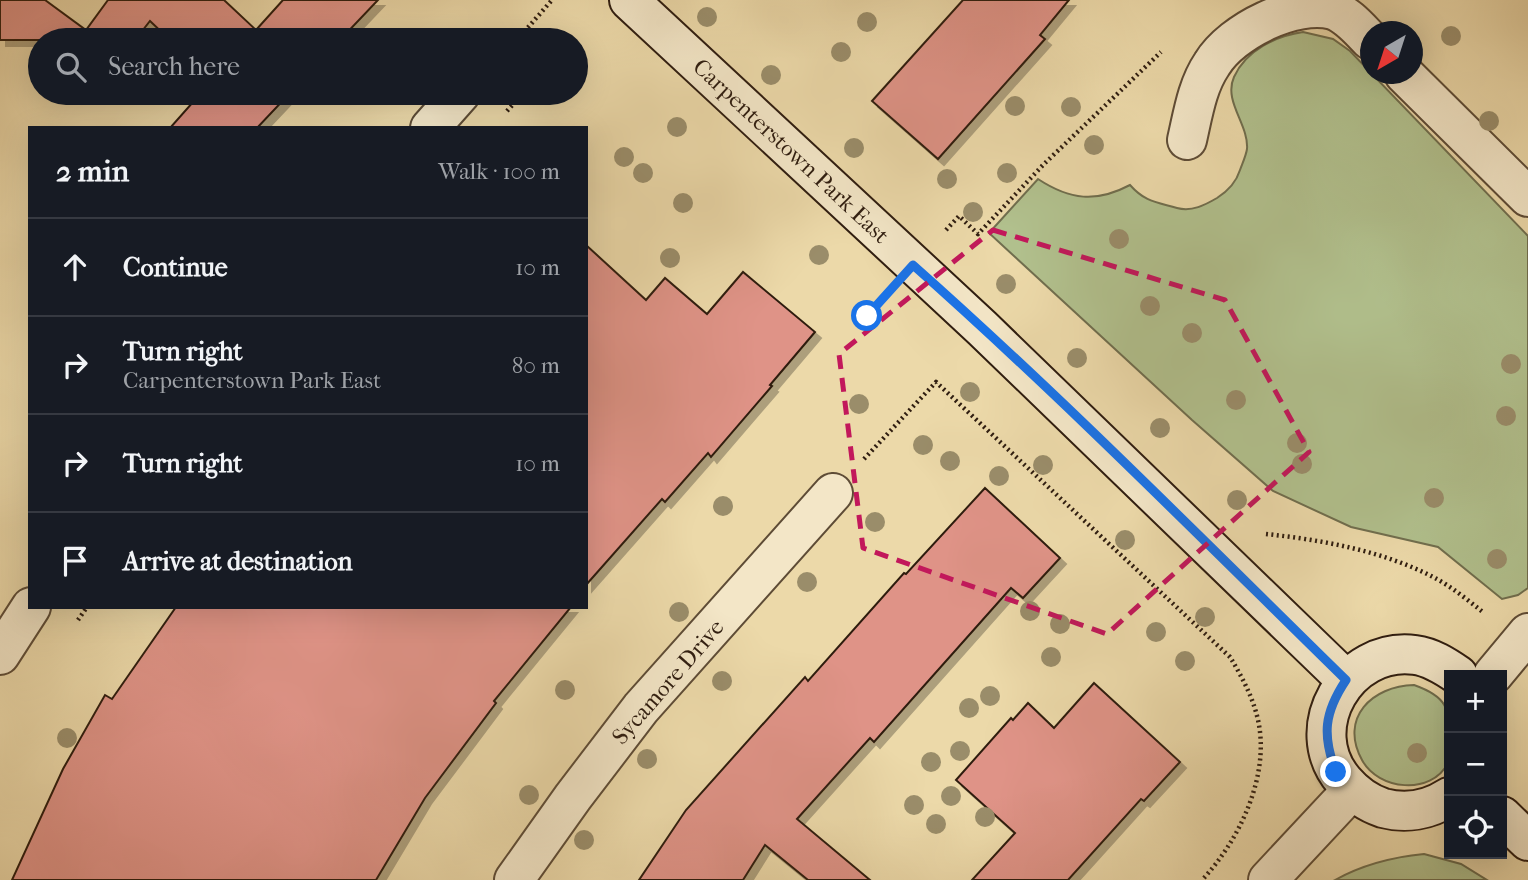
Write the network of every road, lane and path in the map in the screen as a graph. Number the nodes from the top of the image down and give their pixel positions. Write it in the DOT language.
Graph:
graph roads {
  1 [pos="552,0"];
  2 [pos="629,0"];
  3 [pos="528,28"];
  4 [pos="1360,30"];
  5 [pos="1167,47"];
  6 [pos="1414,84"];
  7 [pos="450,105"];
  8 [pos="432,126"];
  9 [pos="1186,140"];
  10 [pos="1528,197"];
  11 [pos="913,265"];
  12 [pos="867,316"];
  13 [pos="832,493"];
  14 [pos="1263,534"];
  15 [pos="31,609"];
  16 [pos="1523,639"];
  17 [pos="0,654"];
  18 [pos="1451,670"];
  19 [pos="1497,670"];
  20 [pos="1346,680"];
  21 [pos="1352,790"];
  22 [pos="1444,799"];
  23 [pos="1507,821"];
  24 [pos="1528,841"];
  25 [pos="514,880"];
  26 [pos="1202,880"];
  27 [pos="1268,880"];
  1 -- 3 [label="path"];
  2 -- 11 [label="street, Carpenterstown Park East"];
  4 -- 9 [label="street"];
  5 -- 11 [label="path"];
  6 -- 10 [label="street"];
  7 -- 8 [label="street"];
  11 -- 12 [label="path"];
  11 -- 20 [label="street, Carpenterstown Park East"];
  13 -- 25 [label="street, Sycamore Drive"];
  13 -- 26 [label="path"];
  14 -- 16 [label="path"];
  15 -- 17 [label="street"];
  16 -- 19 [label="street"];
  18 -- 20 [label="street"];
  20 -- 21 [label="street"];
  21 -- 22 [label="street"];
  21 -- 27 [label="street"];
  23 -- 24 [label="street"];
}
